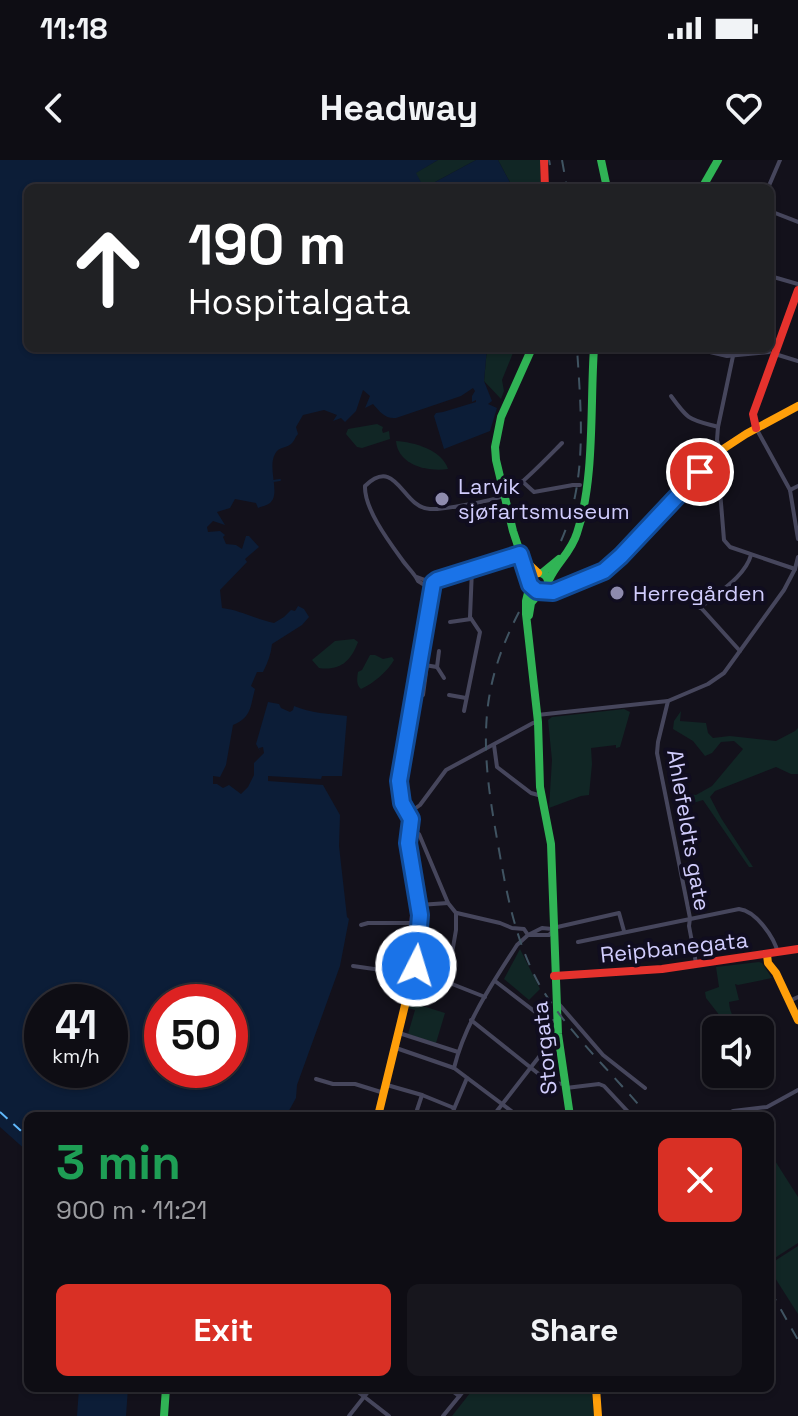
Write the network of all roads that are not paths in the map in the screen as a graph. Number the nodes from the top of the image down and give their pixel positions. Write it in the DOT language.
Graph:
graph roads {
  1 [pos="544,160"];
  2 [pos="601,160"];
  3 [pos="718,160"];
  4 [pos="780,160"];
  5 [pos="545,184"];
  6 [pos="606,184"];
  7 [pos="704,184"];
  8 [pos="770,184"];
  9 [pos="774,213"];
  10 [pos="798,222"];
  11 [pos="774,278"];
  12 [pos="798,287"];
  13 [pos="774,348"];
  14 [pos="530,352"];
  15 [pos="596,352"];
  16 [pos="708,352"];
  17 [pos="772,353"];
  18 [pos="733,356"];
  19 [pos="798,361"];
  20 [pos="671,396"];
  21 [pos="797,409"];
  22 [pos="718,427"];
  23 [pos="756,428"];
  24 [pos="562,443"];
  25 [pos="718,452"];
  26 [pos="522,481"];
  27 [pos="581,486"];
  28 [pos="798,486"];
  29 [pos="790,490"];
  30 [pos="505,496"];
  31 [pos="798,539"];
  32 [pos="751,555"];
  33 [pos="521,556"];
  34 [pos="798,557"];
  35 [pos="472,569"];
  36 [pos="795,569"];
  37 [pos="543,582"];
  38 [pos="530,584"];
  39 [pos="432,586"];
  40 [pos="693,599"];
  41 [pos="700,608"];
  42 [pos="471,619"];
  43 [pos="450,622"];
  44 [pos="527,626"];
  45 [pos="439,651"];
  46 [pos="740,651"];
  47 [pos="422,665"];
  48 [pos="437,667"];
  49 [pos="444,678"];
  50 [pos="423,695"];
  51 [pos="449,695"];
  52 [pos="466,698"];
  53 [pos="668,701"];
  54 [pos="464,711"];
  55 [pos="538,719"];
  56 [pos="494,745"];
  57 [pos="542,796"];
  58 [pos="408,813"];
  59 [pos="414,832"];
  60 [pos="448,903"];
  61 [pos="417,905"];
  62 [pos="456,913"];
  63 [pos="690,918"];
  64 [pos="417,922"];
  65 [pos="361,925"];
  66 [pos="551,930"];
  67 [pos="625,932"];
  68 [pos="528,935"];
  69 [pos="578,942"];
  70 [pos="798,949"];
  71 [pos="773,954"];
  72 [pos="696,965"];
  73 [pos="353,966"];
  74 [pos="412,974"];
  75 [pos="554,976"];
  76 [pos="495,981"];
  77 [pos="447,982"];
  78 [pos="485,997"];
  79 [pos="793,999"];
  80 [pos="556,1001"];
  81 [pos="471,1020"];
  82 [pos="798,1020"];
  83 [pos="557,1021"];
  84 [pos="399,1033"];
  85 [pos="551,1039"];
  86 [pos="396,1048"];
  87 [pos="458,1052"];
  88 [pos="530,1067"];
  89 [pos="454,1068"];
  90 [pos="467,1078"];
  91 [pos="316,1079"];
  92 [pos="565,1086"];
  93 [pos="645,1088"];
  94 [pos="386,1089"];
  95 [pos="798,1090"];
  96 [pos="422,1095"];
  97 [pos="503,1103"];
  98 [pos="454,1108"];
  99 [pos="379,1112"];
  100 [pos="416,1112"];
  101 [pos="452,1112"];
  102 [pos="496,1112"];
  103 [pos="513,1112"];
  104 [pos="569,1112"];
  105 [pos="628,1112"];
  106 [pos="731,1112"];
  107 [pos="166,1392"];
  108 [pos="358,1392"];
  109 [pos="368,1392"];
  110 [pos="454,1392"];
  111 [pos="462,1392"];
  112 [pos="596,1392"];
  113 [pos="459,1396"];
  114 [pos="364,1397"];
  115 [pos="164,1416"];
  116 [pos="349,1416"];
  117 [pos="389,1416"];
  118 [pos="443,1416"];
  119 [pos="598,1416"];
  1 -- 5 [label="main road"];
  2 -- 6 [label="main road"];
  3 -- 7 [label="main road"];
  4 -- 8 [label="street"];
  9 -- 10 [label="street"];
  11 -- 12 [label="street"];
  12 -- 13 [label="main road"];
  14 -- 30 [label="main road"];
  15 -- 37 [label="main road, Storgata"];
  16 -- 18 [label="street"];
  17 -- 18 [label="street"];
  17 -- 19 [label="street"];
  17 -- 23 [label="main road"];
  18 -- 22 [label="street"];
  20 -- 22 [label="street"];
  21 -- 23 [label="main road"];
  22 -- 25 [label="street"];
  23 -- 25 [label="main road"];
  23 -- 29 [label="street"];
  24 -- 26 [label="street"];
  25 -- 32 [label="street"];
  25 -- 37 [label="main road"];
  26 -- 27 [label="street, bridge"];
  26 -- 30 [label="street"];
  28 -- 29 [label="street"];
  29 -- 31 [label="street"];
  30 -- 33 [label="main road"];
  30 -- 39 [label="street"];
  32 -- 36 [label="street"];
  32 -- 41 [label="street"];
  33 -- 35 [label="main road"];
  33 -- 37 [label="main road"];
  33 -- 38 [label="main road"];
  34 -- 36 [label="street"];
  35 -- 39 [label="main road"];
  35 -- 42 [label="street"];
  36 -- 46 [label="street"];
  37 -- 38 [label="main road"];
  37 -- 38 [label="main road"];
  37 -- 44 [label="main road, Storgata"];
  38 -- 44 [label="main road, Storgata"];
  39 -- 47 [label="main road"];
  40 -- 41 [label="street"];
  41 -- 46 [label="street"];
  42 -- 43 [label="street"];
  42 -- 52 [label="street"];
  44 -- 55 [label="main road, Storgata"];
  45 -- 48 [label="street"];
  46 -- 53 [label="street"];
  47 -- 48 [label="street"];
  47 -- 50 [label="street"];
  47 -- 58 [label="main road"];
  48 -- 49 [label="street"];
  51 -- 52 [label="street"];
  52 -- 54 [label="street"];
  53 -- 55 [label="street"];
  53 -- 63 [label="street, Ahlefeldts gate"];
  55 -- 56 [label="street"];
  55 -- 57 [label="main road, Storgata"];
  56 -- 57 [label="street"];
  56 -- 58 [label="street"];
  57 -- 66 [label="main road, Storgata"];
  58 -- 59 [label="main road"];
  59 -- 60 [label="street"];
  59 -- 61 [label="main road"];
  60 -- 61 [label="street"];
  60 -- 62 [label="street"];
  61 -- 64 [label="main road"];
  62 -- 68 [label="street"];
  62 -- 77 [label="street"];
  63 -- 67 [label="street"];
  63 -- 71 [label="street"];
  63 -- 72 [label="street, Ahlefeldts gate"];
  64 -- 65 [label="street"];
  64 -- 74 [label="main road"];
  66 -- 67 [label="street"];
  66 -- 68 [label="street"];
  66 -- 75 [label="main road, Storgata"];
  67 -- 69 [label="street"];
  68 -- 76 [label="street"];
  70 -- 71 [label="main road, Reipbanegata"];
  71 -- 72 [label="main road, Reipbanegata"];
  71 -- 79 [label="main road"];
  72 -- 75 [label="main road, Reipbanegata"];
  73 -- 74 [label="street"];
  74 -- 77 [label="street"];
  74 -- 84 [label="main road"];
  75 -- 80 [label="main road, Storgata"];
  76 -- 78 [label="street"];
  76 -- 83 [label="street"];
  77 -- 78 [label="street"];
  78 -- 81 [label="street"];
  79 -- 82 [label="main road"];
  80 -- 83 [label="main road, Storgata"];
  80 -- 93 [label="street"];
  81 -- 87 [label="street"];
  81 -- 88 [label="street"];
  83 -- 92 [label="main road, Storgata"];
  84 -- 86 [label="main road"];
  84 -- 87 [label="street"];
  85 -- 88 [label="street"];
  86 -- 89 [label="street"];
  86 -- 94 [label="main road"];
  87 -- 89 [label="street"];
  88 -- 92 [label="street"];
  88 -- 97 [label="street"];
  89 -- 90 [label="street"];
  90 -- 97 [label="street"];
  90 -- 98 [label="street"];
  91 -- 94 [label="street"];
  92 -- 104 [label="main road, Storgata"];
  92 -- 105 [label="street"];
  94 -- 96 [label="street"];
  94 -- 99 [label="main road"];
  95 -- 106 [label="street"];
  96 -- 98 [label="street"];
  96 -- 100 [label="street"];
  97 -- 102 [label="street"];
  97 -- 103 [label="street"];
  98 -- 101 [label="street"];
  107 -- 115 [label="main road"];
  108 -- 114 [label="street"];
  109 -- 114 [label="street"];
  110 -- 113 [label="street"];
  111 -- 113 [label="street"];
  112 -- 119 [label="main road"];
  113 -- 118 [label="street"];
  114 -- 116 [label="street"];
  114 -- 117 [label="street"];
}
